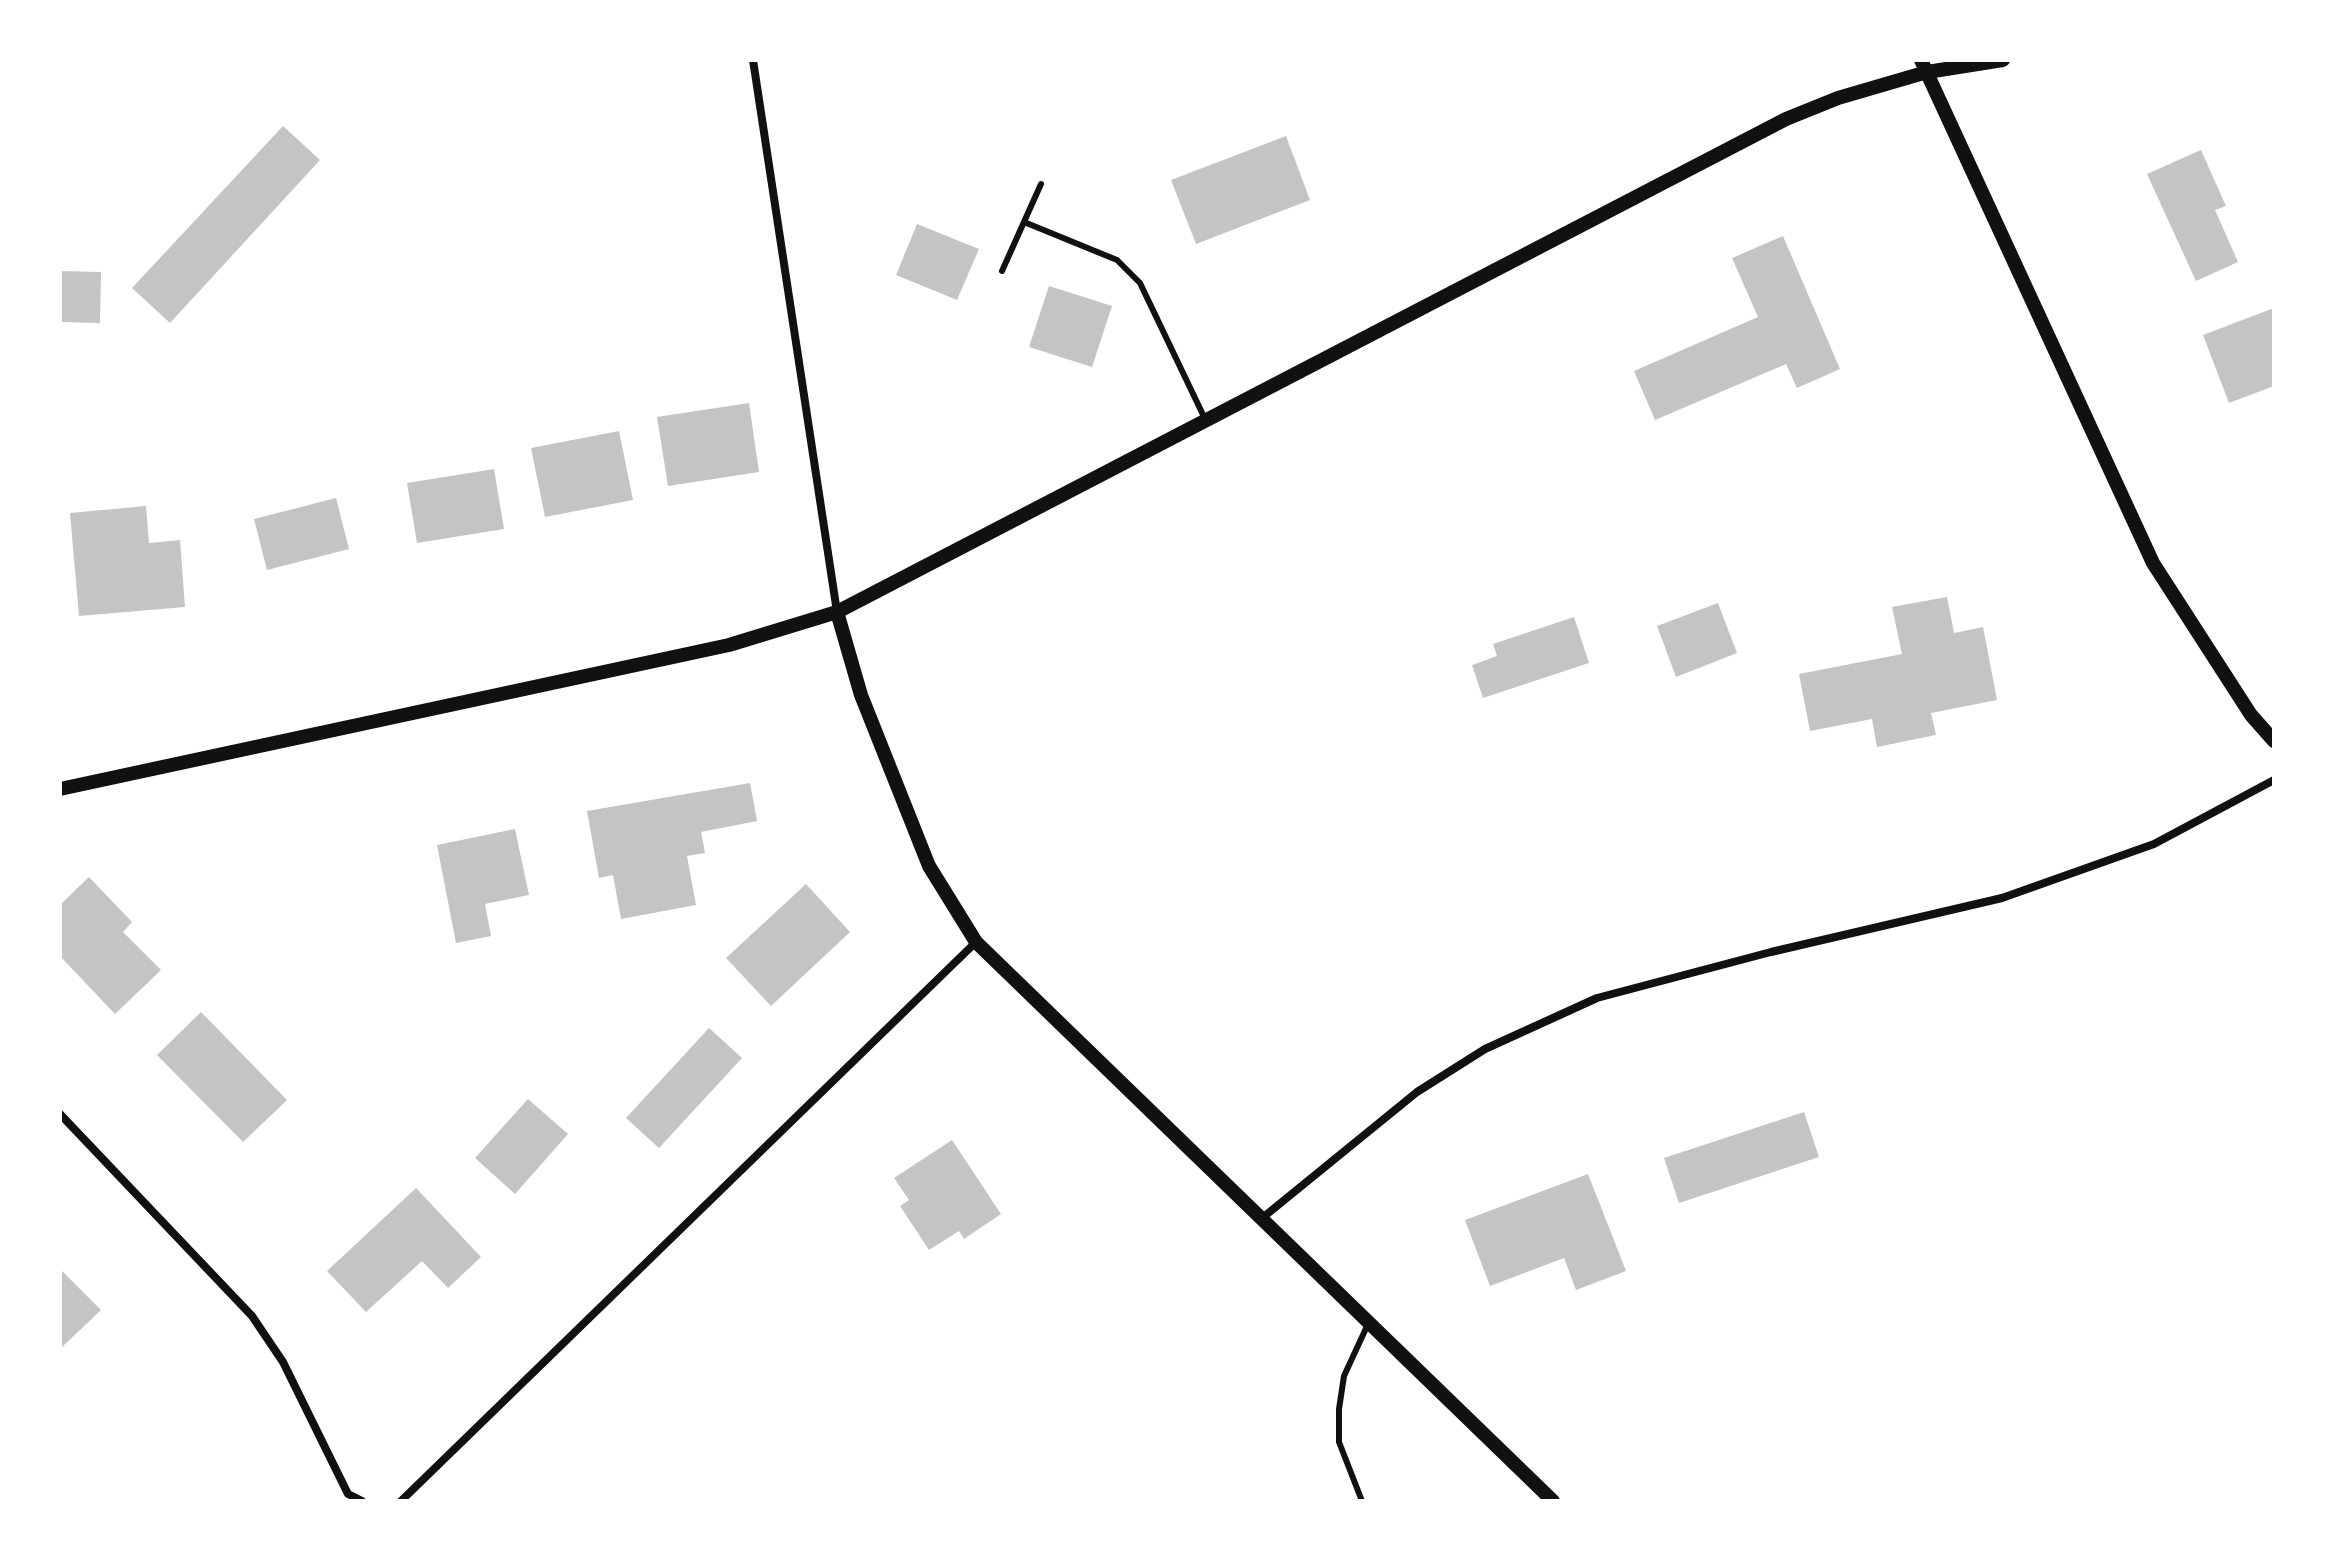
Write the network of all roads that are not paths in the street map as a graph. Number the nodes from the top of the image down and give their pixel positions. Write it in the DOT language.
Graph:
graph roads {
  1 [pos="753,60"];
  2 [pos="2003,60"];
  3 [pos="1924,66"];
  4 [pos="1041,184"];
  5 [pos="1024,222"];
  6 [pos="1002,271"];
  7 [pos="1206,421"];
  8 [pos="837,612"];
  9 [pos="2274,741"];
  10 [pos="2274,780"];
  11 [pos="60,789"];
  12 [pos="976,942"];
  13 [pos="60,1114"];
  14 [pos="1260,1220"];
  15 [pos="1368,1324"];
  16 [pos="362,1501"];
  17 [pos="401,1501"];
  18 [pos="1362,1501"];
  19 [pos="1553,1501"];
  1 -- 8 [label="street"];
  2 -- 3 [label="street"];
  3 -- 7 [label="street"];
  3 -- 9 [label="street"];
  4 -- 5 [label="lane"];
  5 -- 6 [label="lane"];
  5 -- 7 [label="lane"];
  7 -- 8 [label="street"];
  8 -- 11 [label="street"];
  8 -- 12 [label="street"];
  10 -- 14 [label="street"];
  12 -- 14 [label="street"];
  12 -- 17 [label="street"];
  13 -- 16 [label="street"];
  14 -- 15 [label="street"];
  15 -- 18 [label="lane"];
  15 -- 19 [label="street"];
}
